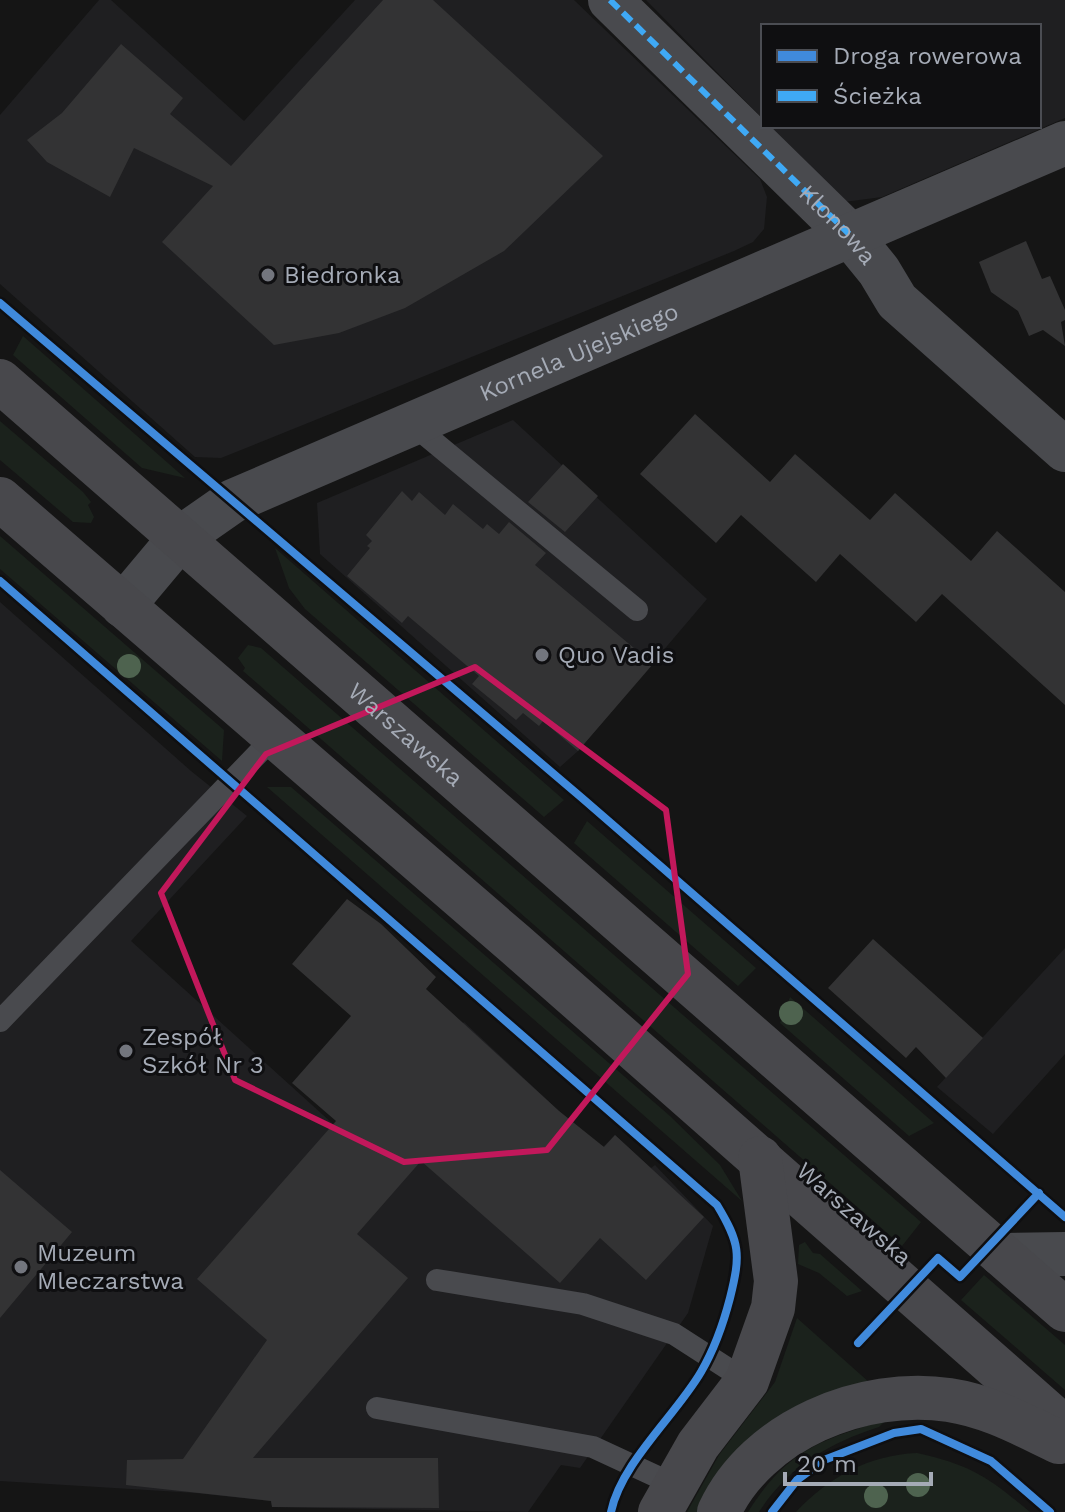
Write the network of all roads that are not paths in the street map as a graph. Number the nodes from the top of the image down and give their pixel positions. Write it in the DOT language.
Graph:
graph roads {
  1 [pos="610,0"];
  2 [pos="1065,143"];
  3 [pos="849,234"];
  4 [pos="0,381"];
  5 [pos="411,423"];
  6 [pos="1065,450"];
  7 [pos="0,499"];
  8 [pos="180,538"];
  9 [pos="123,606"];
  10 [pos="637,610"];
  11 [pos="274,737"];
  12 [pos="0,1021"];
  13 [pos="760,1158"];
  14 [pos="1065,1254"];
  15 [pos="1002,1255"];
  16 [pos="437,1280"];
  17 [pos="1065,1310"];
  18 [pos="747,1381"];
  19 [pos="377,1408"];
  20 [pos="1065,1428"];
  21 [pos="1065,1445"];
  22 [pos="667,1498"];
  23 [pos="719,1512"];
  1 -- 3 [label="street, Klonowa"];
  2 -- 3 [label="street, Kornela Ujejskiego"];
  3 -- 5 [label="street, Kornela Ujejskiego"];
  3 -- 6 [label="street, Klonowa"];
  4 -- 8 [label="main road, Warszawska"];
  5 -- 8 [label="street, Kornela Ujejskiego"];
  5 -- 10 [label="lane"];
  7 -- 9 [label="main road, Warszawska"];
  8 -- 9 [label="street, Kornela Ujejskiego"];
  8 -- 15 [label="main road, Warszawska"];
  9 -- 11 [label="main road, Warszawska"];
  11 -- 12 [label="lane"];
  11 -- 13 [label="main road, Warszawska"];
  13 -- 18 [label="main road"];
  13 -- 20 [label="main road, Warszawska"];
  14 -- 15 [label="street"];
  15 -- 17 [label="main road, Warszawska"];
  16 -- 18 [label="lane"];
  18 -- 22 [label="main road"];
  19 -- 22 [label="lane"];
  21 -- 23 [label="main road"];
}
